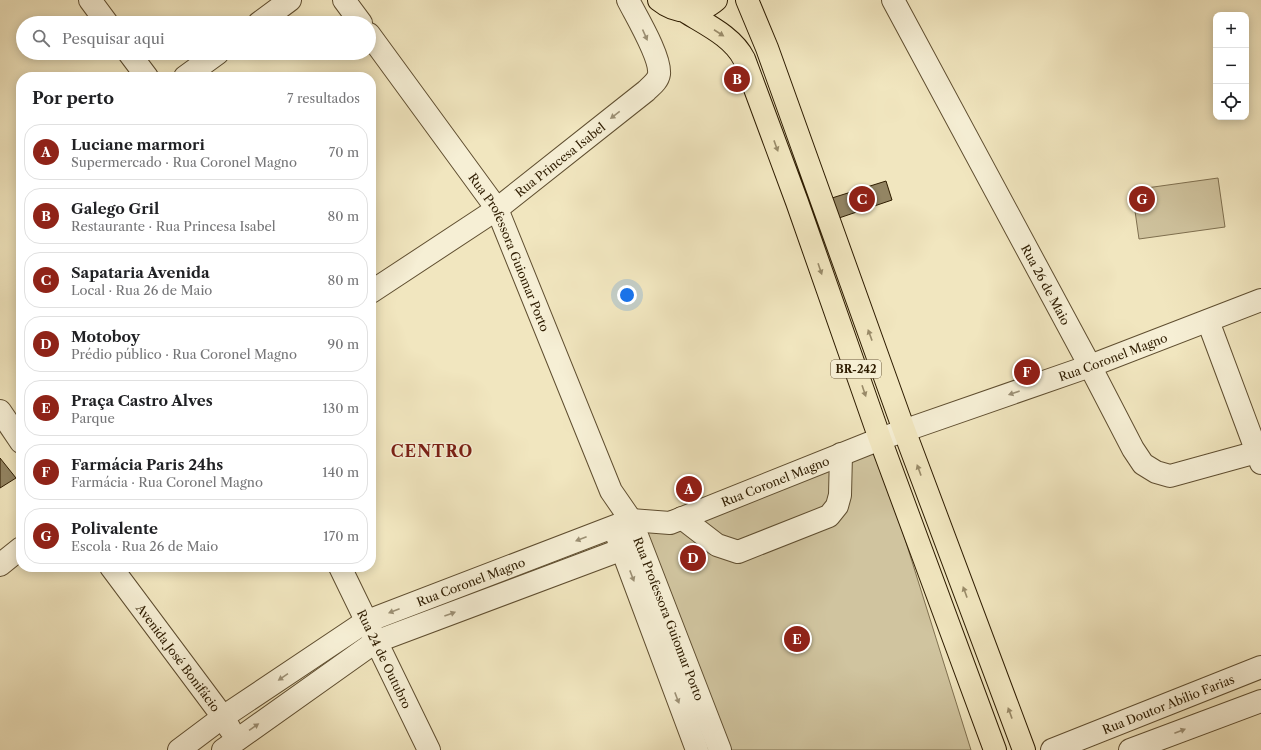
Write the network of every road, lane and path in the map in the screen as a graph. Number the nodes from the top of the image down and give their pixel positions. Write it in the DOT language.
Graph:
graph roads {
  1 [pos="90,0"];
  2 [pos="290,0"];
  3 [pos="344,0"];
  4 [pos="628,0"];
  5 [pos="659,0"];
  6 [pos="716,0"];
  7 [pos="747,0"];
  8 [pos="893,0"];
  9 [pos="686,12"];
  10 [pos="102,16"];
  11 [pos="268,16"];
  12 [pos="356,16"];
  13 [pos="376,44"];
  14 [pos="134,60"];
  15 [pos="208,60"];
  16 [pos="143,72"];
  17 [pos="192,72"];
  18 [pos="497,209"];
  19 [pos="376,289"];
  20 [pos="1261,300"];
  21 [pos="1208,321"];
  22 [pos="1090,366"];
  23 [pos="0,411"];
  24 [pos="904,430"];
  25 [pos="16,435"];
  26 [pos="880,439"];
  27 [pos="842,454"];
  28 [pos="1259,458"];
  29 [pos="682,518"];
  30 [pos="622,523"];
  31 [pos="631,547"];
  32 [pos="16,552"];
  33 [pos="0,565"];
  34 [pos="115,572"];
  35 [pos="342,572"];
  36 [pos="366,622"];
  37 [pos="375,642"];
  38 [pos="1261,667"];
  39 [pos="1261,701"];
  40 [pos="223,717"];
  41 [pos="234,746"];
  42 [pos="179,750"];
  43 [pos="428,750"];
  44 [pos="697,750"];
  45 [pos="720,750"];
  46 [pos="995,750"];
  47 [pos="1024,750"];
  48 [pos="1052,750"];
  49 [pos="1130,750"];
  1 -- 10 [label="street"];
  2 -- 11 [label="street"];
  3 -- 12 [label="street"];
  4 -- 18 [label="street, Rua Princesa Isabel, one-way"];
  5 -- 9 [label="highway, BR-242"];
  6 -- 9 [label="highway"];
  24 -- 7 [label="highway, BR-242, one-way"];
  8 -- 22 [label="street, Rua 26 de Maio"];
  9 -- 26 [label="highway, BR-242, one-way"];
  13 -- 18 [label="street, Rua Professora Guiomar Porto"];
  14 -- 16 [label="street"];
  15 -- 17 [label="street"];
  18 -- 19 [label="street, Rua Princesa Isabel"];
  18 -- 30 [label="street, Rua Professora Guiomar Porto"];
  20 -- 21 [label="street, Rua Coronel Magno"];
  21 -- 22 [label="street, Rua Coronel Magno"];
  21 -- 28 [label="street, Rua 26 de Maio"];
  22 -- 24 [label="street, Rua Coronel Magno, one-way"];
  22 -- 28 [label="street, Rua 26 de Maio"];
  23 -- 25 [label="street"];
  24 -- 26 [label="street, Rua Coronel Magno"];
  47 -- 24 [label="highway, BR-242, one-way"];
  26 -- 27 [label="street, Rua Coronel Magno"];
  26 -- 46 [label="highway, BR-242"];
  27 -- 29 [label="street, Rua Coronel Magno"];
  27 -- 29 [label="street"];
  29 -- 30 [label="street, Rua Coronel Magno"];
  30 -- 31 [label="street, Rua Professora Guiomar Porto"];
  30 -- 36 [label="street, Rua Coronel Magno, one-way"];
  37 -- 31 [label="street, Rua Coronel Magno, one-way"];
  31 -- 44 [label="street, Rua Professora Guiomar Porto, one-way"];
  31 -- 45 [label="street, Rua Professora Guiomar Porto"];
  32 -- 33 [label="street"];
  34 -- 40 [label="street, Avenida José Bonifácio"];
  35 -- 36 [label="street, Rua 24 de Outubro"];
  36 -- 37 [label="street, Rua 24 de Outubro"];
  36 -- 40 [label="street, Rua Coronel Magno, one-way"];
  41 -- 37 [label="street, Rua Coronel Magno, one-way"];
  37 -- 43 [label="street, Rua 24 de Outubro"];
  38 -- 48 [label="street, Rua Doutor Abílio Farias"];
  49 -- 39 [label="street, one-way"];
  40 -- 41 [label="street, Avenida José Bonifácio"];
  40 -- 42 [label="street, Rua Coronel Magno"];
}
